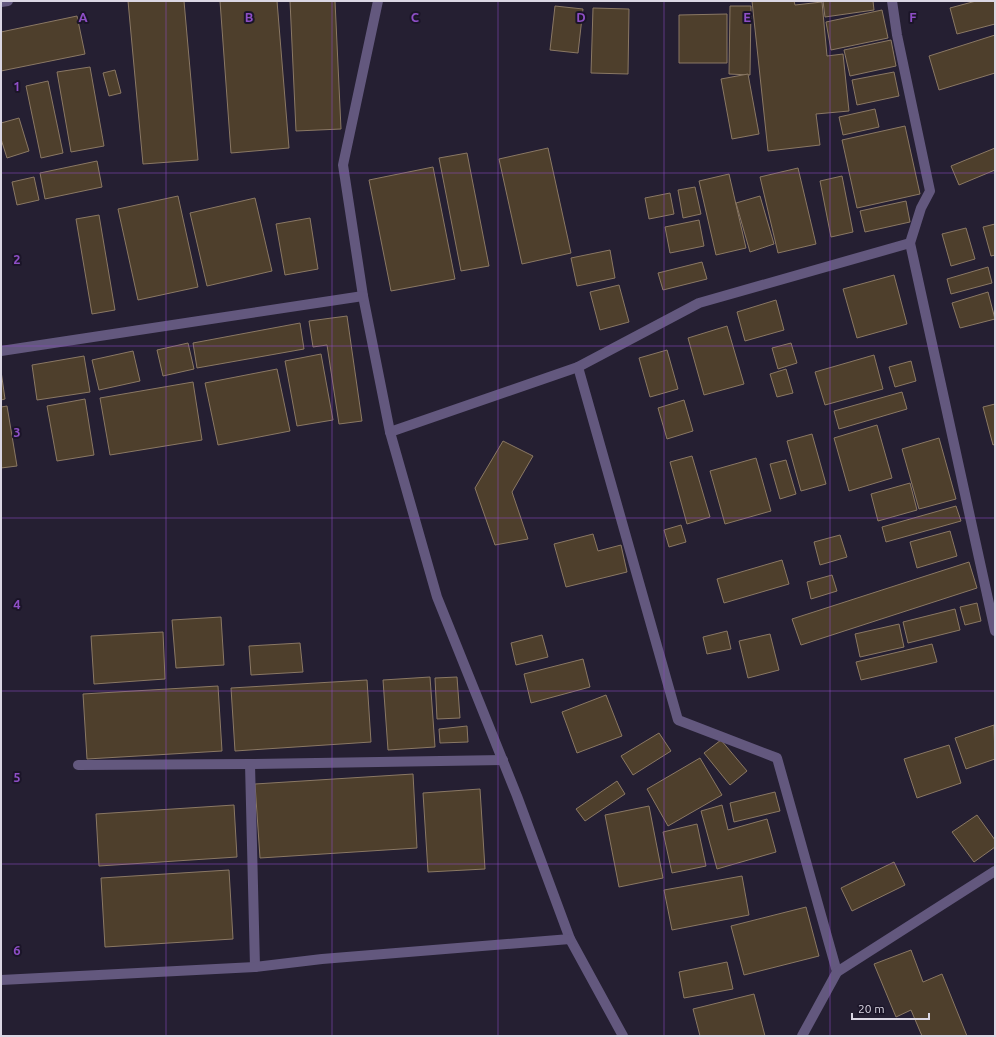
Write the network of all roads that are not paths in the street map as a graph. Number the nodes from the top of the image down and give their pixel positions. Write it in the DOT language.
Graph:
graph roads {
  1 [pos="8,1"];
  2 [pos="378,1"];
  3 [pos="892,1"];
  4 [pos="1,2"];
  5 [pos="910,243"];
  6 [pos="363,296"];
  7 [pos="1,351"];
  8 [pos="578,367"];
  9 [pos="390,432"];
  10 [pos="995,630"];
  11 [pos="503,760"];
  12 [pos="250,764"];
  13 [pos="78,765"];
  14 [pos="995,871"];
  15 [pos="570,939"];
  16 [pos="255,966"];
  17 [pos="837,972"];
  18 [pos="1,980"];
  19 [pos="623,1036"];
  20 [pos="802,1036"];
  1 -- 4 [label="street"];
  2 -- 6 [label="street"];
  3 -- 5 [label="street"];
  5 -- 8 [label="street"];
  5 -- 10 [label="street"];
  6 -- 7 [label="street"];
  6 -- 9 [label="street"];
  8 -- 9 [label="street"];
  8 -- 17 [label="street"];
  9 -- 11 [label="street"];
  11 -- 12 [label="street"];
  11 -- 15 [label="street"];
  12 -- 13 [label="street"];
  12 -- 16 [label="street"];
  14 -- 17 [label="street"];
  15 -- 16 [label="street"];
  15 -- 19 [label="street"];
  16 -- 18 [label="street"];
  17 -- 20 [label="street"];
}
